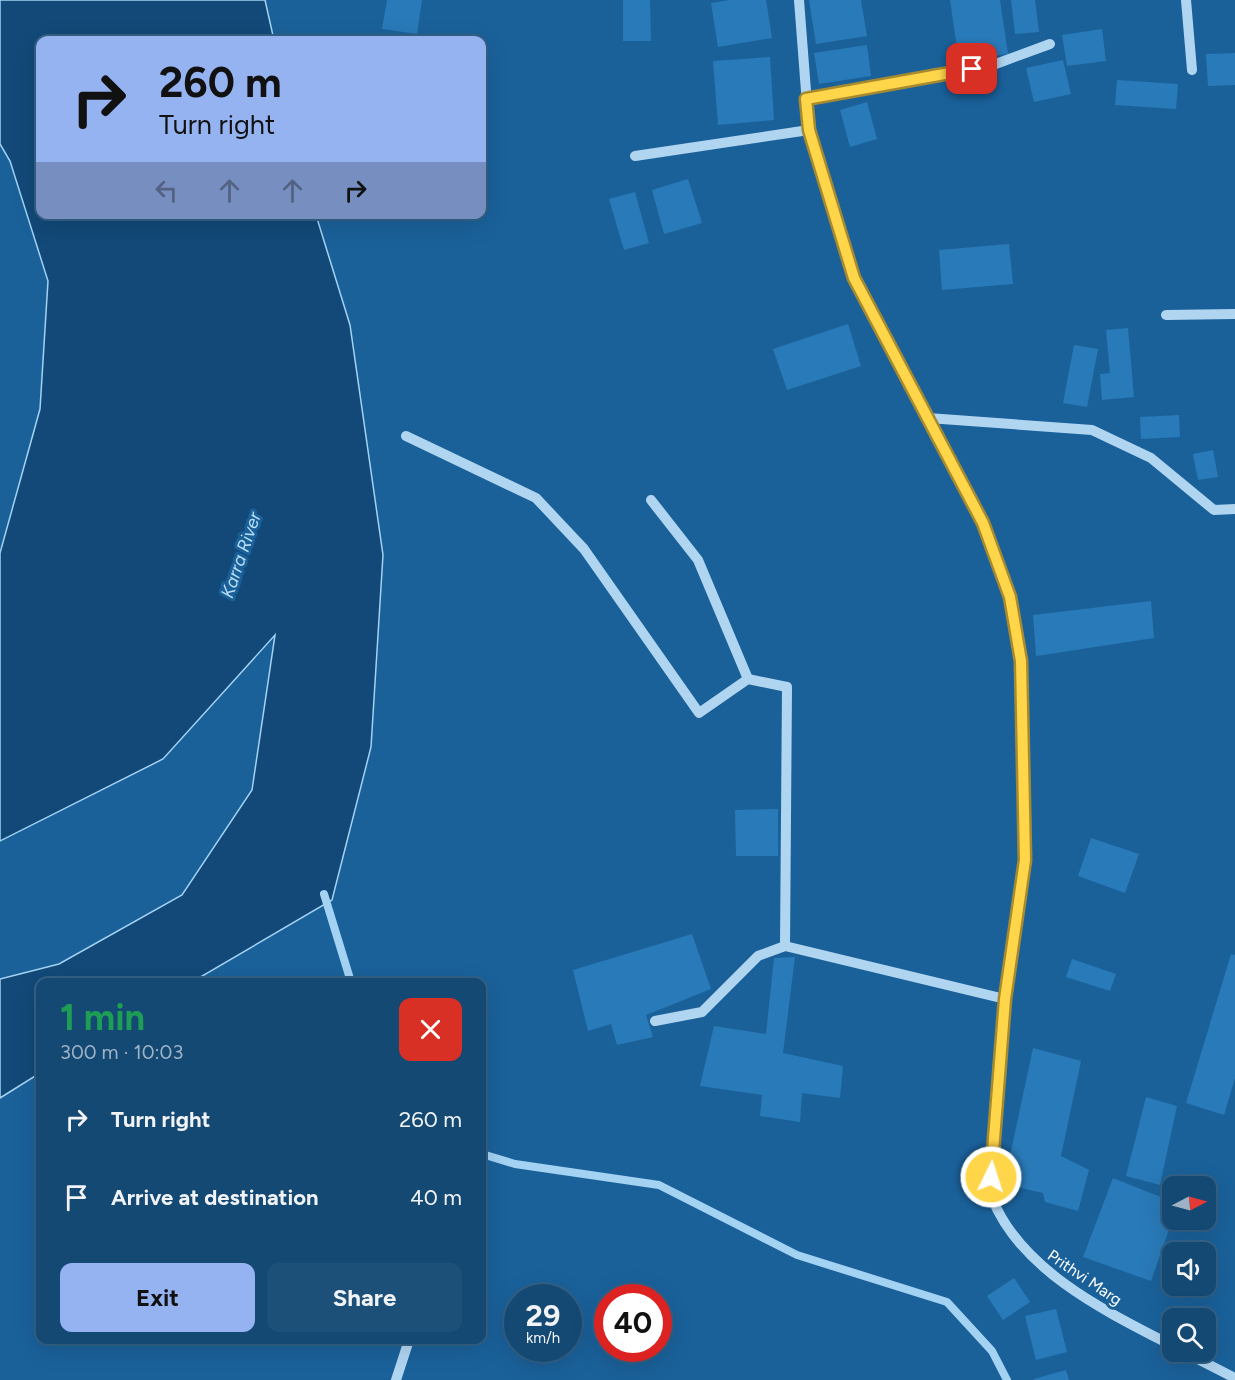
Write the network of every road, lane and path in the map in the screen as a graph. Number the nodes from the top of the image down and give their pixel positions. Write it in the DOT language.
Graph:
graph roads {
  1 [pos="799,0"];
  2 [pos="1186,0"];
  3 [pos="1050,44"];
  4 [pos="1192,70"];
  5 [pos="806,99"];
  6 [pos="809,130"];
  7 [pos="635,156"];
  8 [pos="1235,314"];
  9 [pos="1166,315"];
  10 [pos="928,418"];
  11 [pos="406,436"];
  12 [pos="651,500"];
  13 [pos="1235,509"];
  14 [pos="748,679"];
  15 [pos="785,946"];
  16 [pos="1005,999"];
  17 [pos="655,1021"];
  18 [pos="1162,1340"];
  19 [pos="408,1344"];
  20 [pos="1204,1362"];
  21 [pos="1235,1378"];
  22 [pos="396,1380"];
  1 -- 5 [label="street, Prithvi Marg"];
  2 -- 4 [label="street"];
  3 -- 5 [label="street"];
  5 -- 6 [label="street, Prithvi Marg"];
  6 -- 7 [label="street"];
  6 -- 10 [label="street, Prithvi Marg"];
  8 -- 9 [label="street"];
  10 -- 13 [label="street"];
  10 -- 16 [label="street, Prithvi Marg"];
  11 -- 14 [label="street"];
  12 -- 14 [label="street"];
  14 -- 15 [label="street"];
  15 -- 16 [label="street"];
  15 -- 17 [label="street"];
  16 -- 18 [label="street, Prithvi Marg"];
  19 -- 22 [label="street"];
  20 -- 21 [label="street"];
}
